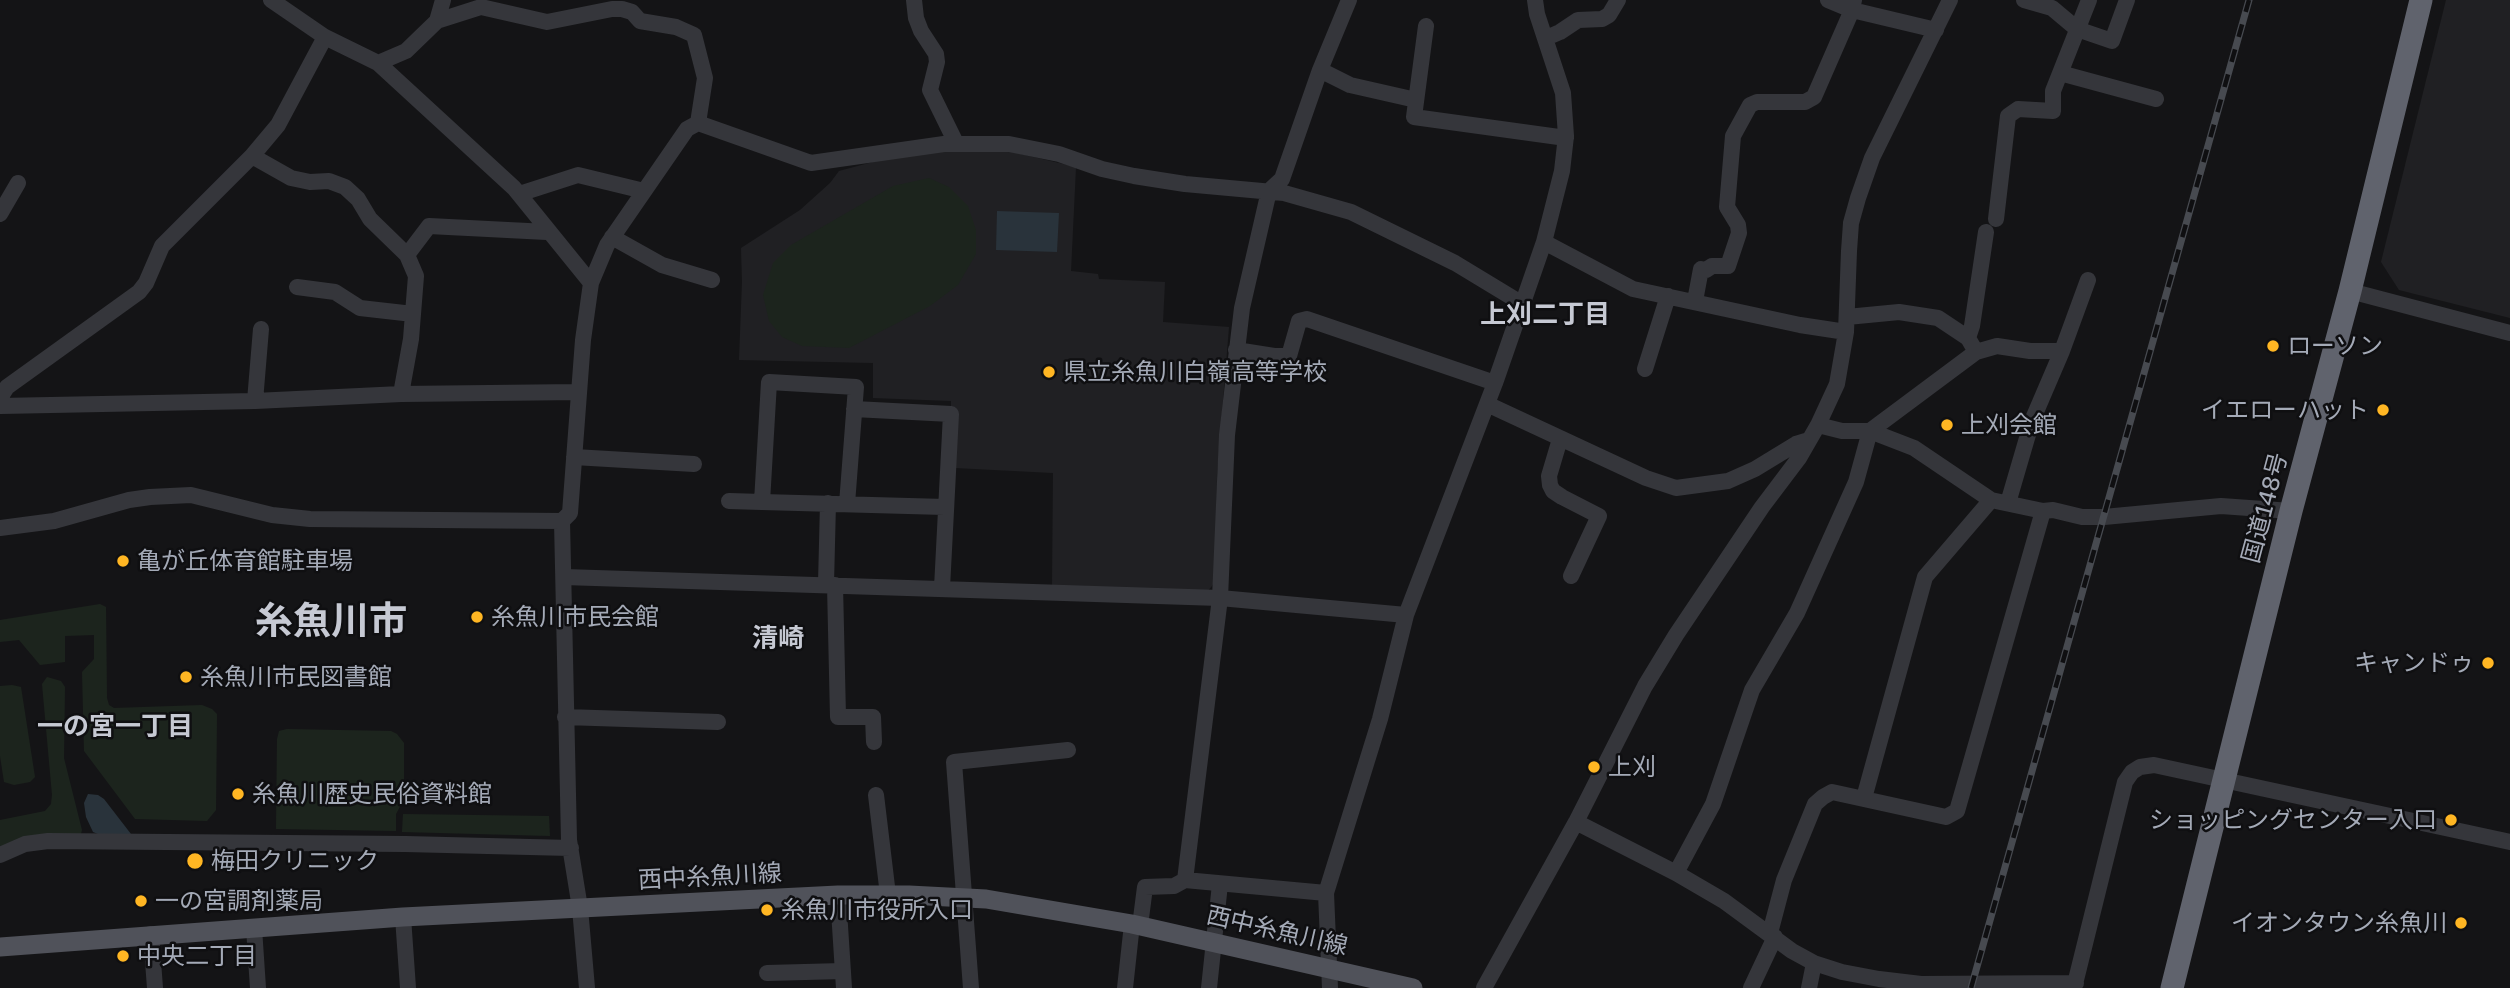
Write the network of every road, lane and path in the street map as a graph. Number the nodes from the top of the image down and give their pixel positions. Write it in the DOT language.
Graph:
graph roads {
  1 [pos="271,0"];
  2 [pos="443,0"];
  3 [pos="914,0"];
  4 [pos="1349,0"];
  5 [pos="1535,0"];
  6 [pos="1618,0"];
  7 [pos="1828,0"];
  8 [pos="1950,0"];
  9 [pos="2024,0"];
  10 [pos="2089,0"];
  11 [pos="2127,0"];
  12 [pos="2421,0"];
  13 [pos="1853,5"];
  14 [pos="635,6"];
  15 [pos="437,21"];
  16 [pos="1426,26"];
  17 [pos="2077,29"];
  18 [pos="1936,30"];
  19 [pos="325,37"];
  20 [pos="1546,38"];
  21 [pos="378,63"];
  22 [pos="1320,71"];
  23 [pos="2060,73"];
  24 [pos="2156,99"];
  25 [pos="1416,100"];
  26 [pos="698,123"];
  27 [pos="1566,138"];
  28 [pos="956,143"];
  29 [pos="252,156"];
  30 [pos="18,183"];
  31 [pos="644,191"];
  32 [pos="1269,191"];
  33 [pos="519,194"];
  34 [pos="0,214"];
  35 [pos="547,232"];
  36 [pos="612,237"];
  37 [pos="1544,243"];
  38 [pos="407,255"];
  39 [pos="712,280"];
  40 [pos="2088,280"];
  41 [pos="591,283"];
  42 [pos="297,287"];
  43 [pos="2350,291"];
  44 [pos="1668,296"];
  45 [pos="1695,301"];
  46 [pos="1521,303"];
  47 [pos="413,314"];
  48 [pos="1846,324"];
  49 [pos="261,329"];
  50 [pos="2510,333"];
  51 [pos="1972,345"];
  52 [pos="1236,350"];
  53 [pos="2062,351"];
  54 [pos="1645,369"];
  55 [pos="1495,383"];
  56 [pos="579,392"];
  57 [pos="401,394"];
  58 [pos="0,398"];
  59 [pos="256,401"];
  60 [pos="1487,404"];
  61 [pos="0,406"];
  62 [pos="854,409"];
  63 [pos="1818,425"];
  64 [pos="1870,431"];
  65 [pos="1560,439"];
  66 [pos="1809,440"];
  67 [pos="574,457"];
  68 [pos="694,464"];
  69 [pos="1991,500"];
  70 [pos="729,501"];
  71 [pos="762,502"];
  72 [pos="828,503"];
  73 [pos="847,503"];
  74 [pos="2008,503"];
  75 [pos="945,507"];
  76 [pos="2043,511"];
  77 [pos="2291,511"];
  78 [pos="562,521"];
  79 [pos="0,528"];
  80 [pos="1571,576"];
  81 [pos="564,577"];
  82 [pos="830,584"];
  83 [pos="942,588"];
  84 [pos="1220,598"];
  85 [pos="1406,615"];
  86 [pos="565,717"];
  87 [pos="718,722"];
  88 [pos="874,742"];
  89 [pos="1068,750"];
  90 [pos="2225,782"];
  91 [pos="876,795"];
  92 [pos="1864,797"];
  93 [pos="1576,822"];
  94 [pos="2510,842"];
  95 [pos="570,848"];
  96 [pos="0,855"];
  97 [pos="1676,873"];
  98 [pos="1185,880"];
  99 [pos="1220,884"];
  100 [pos="1326,893"];
  101 [pos="838,895"];
  102 [pos="888,895"];
  103 [pos="965,898"];
  104 [pos="579,908"];
  105 [pos="402,918"];
  106 [pos="1136,925"];
  107 [pos="254,928"];
  108 [pos="151,934"];
  109 [pos="1773,935"];
  110 [pos="1215,942"];
  111 [pos="0,947"];
  112 [pos="1814,962"];
  113 [pos="843,971"];
  114 [pos="767,973"];
  115 [pos="1330,978"];
  116 [pos="2075,986"];
  117 [pos="155,988"];
  118 [pos="258,988"];
  119 [pos="408,988"];
  120 [pos="587,988"];
  121 [pos="844,988"];
  122 [pos="971,988"];
  123 [pos="1125,988"];
  124 [pos="1209,988"];
  125 [pos="1413,988"];
  126 [pos="1484,988"];
  127 [pos="1751,988"];
  128 [pos="1809,988"];
  129 [pos="2172,988"];
  1 -- 19 [label="street"];
  2 -- 15 [label="street"];
  3 -- 28 [label="street"];
  4 -- 22 [label="street"];
  5 -- 20 [label="street"];
  6 -- 20 [label="street"];
  7 -- 13 [label="street"];
  8 -- 18 [label="street"];
  9 -- 17 [label="street"];
  10 -- 17 [label="street"];
  11 -- 17 [label="street"];
  12 -- 43 [label="highway, 国道148号"];
  13 -- 18 [label="street"];
  13 -- 45 [label="street"];
  14 -- 15 [label="street"];
  14 -- 26 [label="street"];
  15 -- 21 [label="street"];
  16 -- 25 [label="street"];
  17 -- 23 [label="street"];
  18 -- 48 [label="street"];
  19 -- 21 [label="street"];
  19 -- 29 [label="street"];
  20 -- 27 [label="street"];
  21 -- 33 [label="street"];
  22 -- 25 [label="street"];
  22 -- 32 [label="street"];
  23 -- 24 [label="street"];
  23 -- 51 [label="street"];
  25 -- 27 [label="street"];
  26 -- 28 [label="street"];
  26 -- 31 [label="street"];
  27 -- 37 [label="street"];
  28 -- 32 [label="street"];
  29 -- 38 [label="street"];
  29 -- 58 [label="street"];
  30 -- 34 [label="street"];
  31 -- 33 [label="street"];
  31 -- 36 [label="street"];
  32 -- 46 [label="street"];
  32 -- 52 [label="street"];
  33 -- 35 [label="street"];
  35 -- 38 [label="street"];
  35 -- 41 [label="street"];
  36 -- 39 [label="street"];
  36 -- 41 [label="street"];
  37 -- 44 [label="street"];
  37 -- 46 [label="street"];
  38 -- 47 [label="street"];
  40 -- 53 [label="street"];
  41 -- 56 [label="street"];
  42 -- 47 [label="street"];
  43 -- 50 [label="street"];
  43 -- 77 [label="highway, 国道148号"];
  44 -- 45 [label="street"];
  44 -- 54 [label="street"];
  45 -- 48 [label="street"];
  46 -- 55 [label="street"];
  47 -- 57 [label="street"];
  48 -- 51 [label="street"];
  48 -- 63 [label="street"];
  49 -- 59 [label="street"];
  51 -- 53 [label="street"];
  51 -- 64 [label="street"];
  52 -- 55 [label="street"];
  52 -- 84 [label="street"];
  53 -- 74 [label="street"];
  55 -- 60 [label="street"];
  56 -- 57 [label="street"];
  56 -- 67 [label="street"];
  57 -- 59 [label="street"];
  59 -- 61 [label="street"];
  60 -- 65 [label="street"];
  60 -- 85 [label="street"];
  62 -- 71 [label="street"];
  62 -- 73 [label="street"];
  62 -- 75 [label="street"];
  63 -- 64 [label="street"];
  63 -- 66 [label="street"];
  64 -- 69 [label="street"];
  64 -- 97 [label="street"];
  65 -- 66 [label="street"];
  65 -- 80 [label="street"];
  66 -- 93 [label="street"];
  67 -- 68 [label="street"];
  67 -- 78 [label="street"];
  69 -- 74 [label="street"];
  69 -- 92 [label="street"];
  70 -- 71 [label="street"];
  71 -- 72 [label="street"];
  72 -- 73 [label="street"];
  72 -- 82 [label="street"];
  73 -- 75 [label="street"];
  74 -- 76 [label="street"];
  75 -- 83 [label="street"];
  76 -- 77 [label="street"];
  76 -- 92 [label="street"];
  77 -- 90 [label="highway, 国道148号"];
  78 -- 79 [label="street"];
  78 -- 81 [label="street"];
  81 -- 82 [label="street"];
  81 -- 86 [label="street"];
  82 -- 83 [label="street"];
  82 -- 88 [label="street"];
  83 -- 84 [label="street"];
  84 -- 85 [label="street"];
  84 -- 98 [label="street"];
  85 -- 100 [label="street"];
  86 -- 87 [label="street"];
  86 -- 95 [label="street"];
  89 -- 103 [label="street"];
  90 -- 94 [label="street"];
  90 -- 116 [label="street"];
  90 -- 129 [label="highway, 国道148号"];
  91 -- 102 [label="street"];
  92 -- 109 [label="street"];
  93 -- 97 [label="street"];
  93 -- 126 [label="street"];
  95 -- 96 [label="street"];
  95 -- 104 [label="street"];
  97 -- 109 [label="street"];
  98 -- 99 [label="street"];
  98 -- 106 [label="street"];
  99 -- 100 [label="street"];
  99 -- 110 [label="street"];
  100 -- 115 [label="street"];
  101 -- 102 [label="main road, 西中糸魚川線"];
  101 -- 104 [label="main road, 西中糸魚川線"];
  101 -- 113 [label="street"];
  102 -- 103 [label="main road, 西中糸魚川線"];
  103 -- 106 [label="main road, 西中糸魚川線"];
  103 -- 122 [label="street"];
  104 -- 105 [label="main road, 西中糸魚川線"];
  104 -- 120 [label="street"];
  105 -- 107 [label="main road, 西中糸魚川線"];
  105 -- 119 [label="street"];
  106 -- 110 [label="main road, 西中糸魚川線"];
  106 -- 123 [label="street"];
  107 -- 108 [label="main road, 西中糸魚川線"];
  107 -- 118 [label="street"];
  108 -- 111 [label="main road, 西中糸魚川線"];
  108 -- 117 [label="street"];
  109 -- 112 [label="street"];
  109 -- 127 [label="street"];
  110 -- 115 [label="main road, 西中糸魚川線"];
  110 -- 124 [label="street"];
  112 -- 116 [label="street"];
  112 -- 128 [label="street"];
  113 -- 114 [label="street"];
  113 -- 121 [label="street"];
  115 -- 125 [label="main road, 西中糸魚川線"];
}
